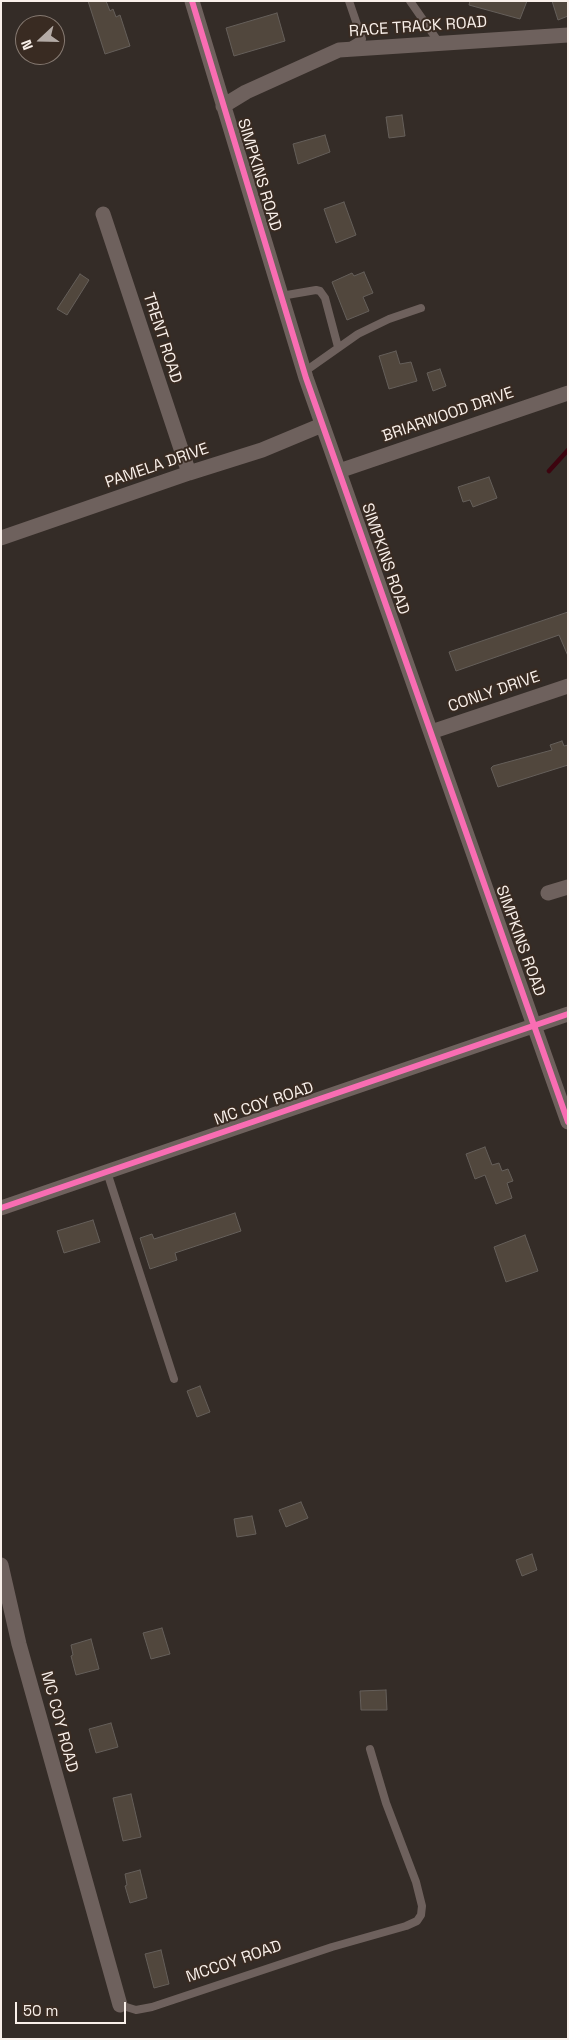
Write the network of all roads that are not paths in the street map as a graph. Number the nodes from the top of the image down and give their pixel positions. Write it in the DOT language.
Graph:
graph roads {
  1 [pos="192,1"];
  2 [pos="349,1"];
  3 [pos="410,1"];
  4 [pos="568,35"];
  5 [pos="440,44"];
  6 [pos="339,50"];
  7 [pos="223,106"];
  8 [pos="102,214"];
  9 [pos="281,296"];
  10 [pos="421,308"];
  11 [pos="338,347"];
  12 [pos="304,372"];
  13 [pos="568,393"];
  14 [pos="322,424"];
  15 [pos="339,471"];
  16 [pos="188,473"];
  17 [pos="1,538"];
  18 [pos="568,686"];
  19 [pos="431,732"];
  20 [pos="568,887"];
  21 [pos="548,893"];
  22 [pos="568,1014"];
  23 [pos="535,1026"];
  24 [pos="568,1122"];
  25 [pos="107,1172"];
  26 [pos="1,1208"];
  27 [pos="174,1379"];
  28 [pos="1,1565"];
  29 [pos="370,1750"];
  30 [pos="86,1887"];
  31 [pos="120,2005"];
  1 -- 7 [label="street, SIMPKINS ROAD"];
  2 -- 6 [label="lane"];
  3 -- 5 [label="lane"];
  4 -- 5 [label="street, RACE TRACK ROAD"];
  5 -- 6 [label="street, RACE TRACK ROAD"];
  6 -- 7 [label="street, RACE TRACK ROAD"];
  7 -- 9 [label="street, SIMPKINS ROAD"];
  8 -- 16 [label="street, TRENT ROAD"];
  9 -- 11 [label="lane"];
  9 -- 12 [label="street, SIMPKINS ROAD"];
  10 -- 11 [label="lane"];
  11 -- 12 [label="lane"];
  12 -- 14 [label="street, SIMPKINS ROAD"];
  13 -- 15 [label="street, BRIARWOOD DRIVE"];
  14 -- 15 [label="street, SIMPKINS ROAD"];
  14 -- 16 [label="street, PAMELA DRIVE"];
  15 -- 19 [label="street, SIMPKINS ROAD"];
  16 -- 17 [label="street, PAMELA DRIVE"];
  18 -- 19 [label="street, CONLY DRIVE"];
  19 -- 23 [label="street, SIMPKINS ROAD"];
  20 -- 21 [label="street"];
  22 -- 23 [label="street, MC COY ROAD"];
  23 -- 24 [label="street, SIMPKINS ROAD"];
  23 -- 25 [label="street, MC COY ROAD"];
  25 -- 26 [label="street, MC COY ROAD"];
  25 -- 27 [label="lane"];
  28 -- 30 [label="street, MC COY ROAD"];
  29 -- 31 [label="lane, MCCOY ROAD"];
  30 -- 31 [label="street, MCCOY ROAD"];
}
